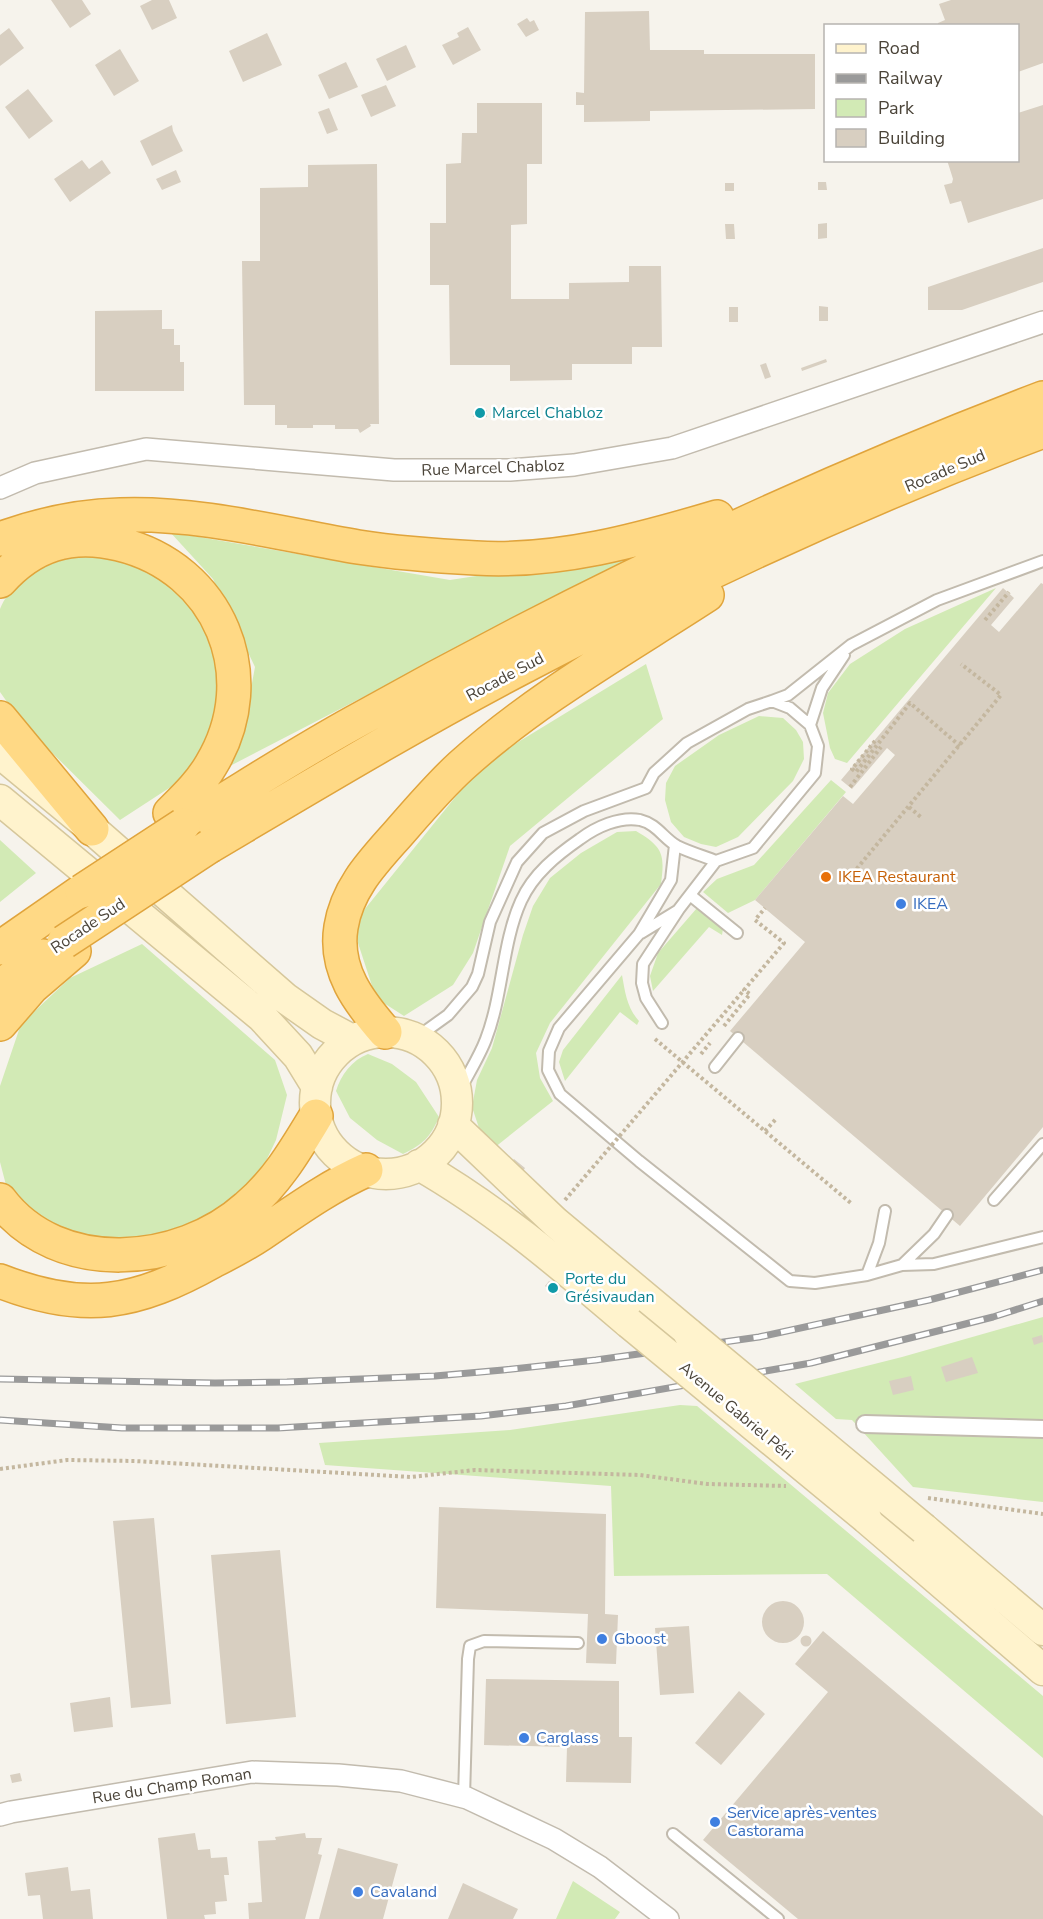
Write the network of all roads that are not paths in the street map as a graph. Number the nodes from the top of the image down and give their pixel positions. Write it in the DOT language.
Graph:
graph roads {
  1 [pos="1043,322"];
  2 [pos="1043,398"];
  3 [pos="1043,431"];
  4 [pos="844,478"];
  5 [pos="0,488"];
  6 [pos="811,527"];
  7 [pos="0,539"];
  8 [pos="1043,561"];
  9 [pos="0,581"];
  10 [pos="851,645"];
  11 [pos="772,701"];
  12 [pos="0,718"];
  13 [pos="810,725"];
  14 [pos="0,753"];
  15 [pos="0,800"];
  16 [pos="176,819"];
  17 [pos="92,829"];
  18 [pos="675,845"];
  19 [pos="716,861"];
  20 [pos="690,895"];
  21 [pos="679,909"];
  22 [pos="737,933"];
  23 [pos="639,934"];
  24 [pos="69,946"];
  25 [pos="0,948"];
  26 [pos="0,986"];
  27 [pos="662,1023"];
  28 [pos="0,1024"];
  29 [pos="401,1035"];
  30 [pos="738,1038"];
  31 [pos="352,1040"];
  32 [pos="716,1067"];
  33 [pos="457,1096"];
  34 [pos="316,1102"];
  35 [pos="453,1125"];
  36 [pos="1043,1144"];
  37 [pos="419,1165"];
  38 [pos="366,1170"];
  39 [pos="0,1200"];
  40 [pos="994,1200"];
  41 [pos="885,1211"];
  42 [pos="947,1215"];
  43 [pos="1041,1238"];
  44 [pos="902,1265"];
  45 [pos="867,1275"];
  46 [pos="0,1281"];
  47 [pos="865,1424"];
  48 [pos="1043,1429"];
  49 [pos="1043,1630"];
  50 [pos="578,1643"];
  51 [pos="1043,1670"];
  52 [pos="464,1797"];
  53 [pos="0,1815"];
  54 [pos="673,1834"];
  55 [pos="668,1919"];
  56 [pos="778,1919"];
  1 -- 5 [label="street, Rue Marcel Chabloz"];
  2 -- 4 [label="highway, Rocade Sud"];
  3 -- 6 [label="highway, Rocade Sud"];
  4 -- 7 [label="highway"];
  4 -- 16 [label="highway, Rocade Sud"];
  6 -- 24 [label="highway, Rocade Sud, bridge"];
  6 -- 29 [label="highway"];
  8 -- 10 [label="lane"];
  9 -- 16 [label="highway"];
  10 -- 11 [label="lane"];
  10 -- 13 [label="lane"];
  11 -- 13 [label="lane"];
  11 -- 29 [label="lane"];
  12 -- 17 [label="highway"];
  13 -- 19 [label="lane"];
  14 -- 17 [label="main road"];
  15 -- 34 [label="main road"];
  16 -- 25 [label="highway, Rocade Sud, bridge"];
  17 -- 31 [label="main road"];
  18 -- 19 [label="lane"];
  18 -- 23 [label="lane"];
  18 -- 33 [label="lane"];
  19 -- 20 [label="lane"];
  20 -- 21 [label="lane"];
  20 -- 22 [label="lane"];
  21 -- 23 [label="lane"];
  21 -- 27 [label="lane"];
  23 -- 45 [label="lane"];
  24 -- 26 [label="highway, Rocade Sud"];
  24 -- 28 [label="highway"];
  29 -- 31 [label="main road"];
  29 -- 33 [label="main road"];
  30 -- 32 [label="lane"];
  31 -- 34 [label="main road"];
  33 -- 35 [label="main road"];
  34 -- 38 [label="main road"];
  34 -- 39 [label="highway"];
  35 -- 37 [label="main road"];
  35 -- 49 [label="main road, Avenue Gabriel Péri, bridge"];
  36 -- 40 [label="lane"];
  37 -- 38 [label="main road"];
  37 -- 51 [label="main road, Avenue Gabriel Péri, bridge"];
  38 -- 46 [label="highway"];
  41 -- 45 [label="lane"];
  42 -- 44 [label="lane"];
  43 -- 44 [label="lane"];
  44 -- 45 [label="lane"];
  47 -- 48 [label="street"];
  50 -- 52 [label="lane"];
  52 -- 53 [label="street, Rue du Champ Roman"];
  52 -- 55 [label="street, Rue du Champ Roman"];
  54 -- 56 [label="lane"];
}
